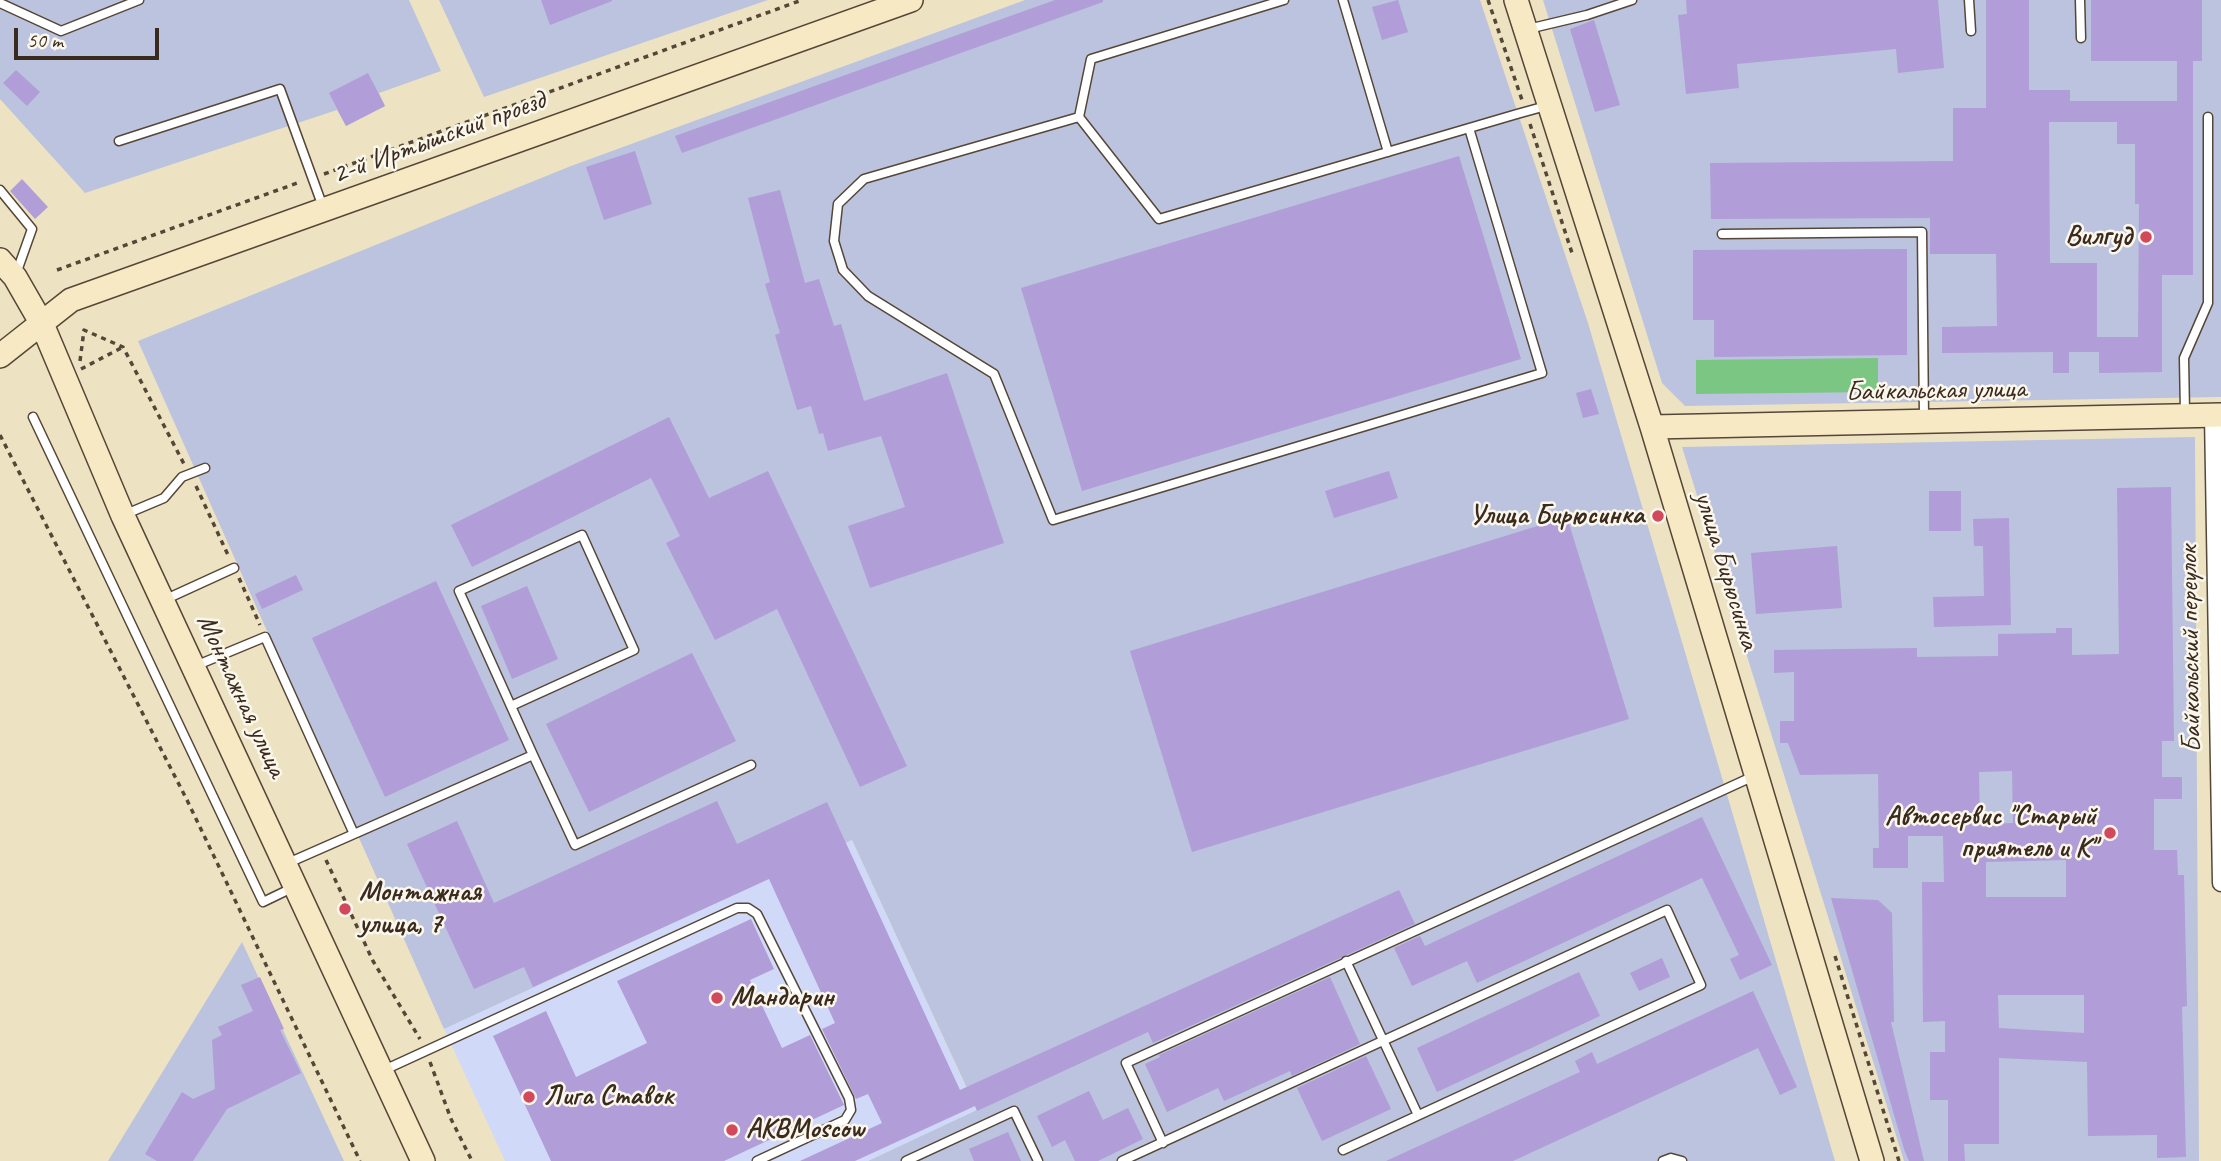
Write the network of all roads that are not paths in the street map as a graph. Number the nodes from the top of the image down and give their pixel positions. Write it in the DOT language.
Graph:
graph roads {
  1 [pos="139,0"];
  2 [pos="911,0"];
  3 [pos="1284,0"];
  4 [pos="1343,0"];
  5 [pos="1516,0"];
  6 [pos="1632,0"];
  7 [pos="1969,0"];
  8 [pos="2080,0"];
  9 [pos="0,3"];
  10 [pos="1525,30"];
  11 [pos="1971,31"];
  12 [pos="2081,38"];
  13 [pos="1549,105"];
  14 [pos="1079,117"];
  15 [pos="2208,117"];
  16 [pos="1469,128"];
  17 [pos="119,141"];
  18 [pos="1388,152"];
  19 [pos="0,190"];
  20 [pos="324,210"];
  21 [pos="1722,234"];
  22 [pos="7,268"];
  23 [pos="42,324"];
  24 [pos="0,356"];
  25 [pos="2186,415"];
  26 [pos="2217,415"];
  27 [pos="33,417"];
  28 [pos="1924,421"];
  29 [pos="1652,427"];
  30 [pos="205,468"];
  31 [pos="123,516"];
  32 [pos="234,568"];
  33 [pos="163,600"];
  34 [pos="195,666"];
  35 [pos="511,706"];
  36 [pos="533,755"];
  37 [pos="751,765"];
  38 [pos="1756,775"];
  39 [pos="354,834"];
  40 [pos="285,865"];
  41 [pos="2221,883"];
  42 [pos="295,887"];
  43 [pos="1346,961"];
  44 [pos="1383,1041"];
  45 [pos="382,1071"];
  46 [pos="1418,1115"];
  47 [pos="1163,1143"];
  48 [pos="1343,1150"];
  49 [pos="423,1161"];
  50 [pos="757,1161"];
  51 [pos="906,1161"];
  52 [pos="1038,1161"];
  53 [pos="1122,1161"];
  54 [pos="1663,1161"];
  55 [pos="1682,1161"];
  56 [pos="1872,1161"];
  1 -- 9 [label="lane"];
  2 -- 20 [label="main road, 2-й Иртышский проезд"];
  3 -- 14 [label="lane"];
  4 -- 18 [label="lane"];
  5 -- 10 [label="main road, улица Бирюсинка"];
  6 -- 10 [label="lane"];
  7 -- 11 [label="lane"];
  8 -- 12 [label="lane"];
  10 -- 13 [label="main road, улица Бирюсинка"];
  13 -- 16 [label="lane"];
  13 -- 29 [label="main road, улица Бирюсинка"];
  14 -- 16 [label="lane"];
  14 -- 18 [label="lane"];
  15 -- 25 [label="lane"];
  16 -- 18 [label="lane"];
  17 -- 20 [label="lane"];
  19 -- 22 [label="lane"];
  20 -- 23 [label="main road, 2-й Иртышский проезд"];
  21 -- 28 [label="lane"];
  22 -- 23 [label="main road, Монтажная улица"];
  23 -- 24 [label="main road, 2-й Иртышский проезд"];
  23 -- 31 [label="main road, Монтажная улица"];
  25 -- 26 [label="main road, Байкальская улица"];
  25 -- 28 [label="main road, Байкальская улица"];
  26 -- 41 [label="street, Байкальский переулок"];
  27 -- 42 [label="lane"];
  28 -- 29 [label="main road, Байкальская улица"];
  29 -- 38 [label="main road, улица Бирюсинка"];
  30 -- 31 [label="lane"];
  31 -- 33 [label="main road, Монтажная улица"];
  32 -- 33 [label="lane"];
  33 -- 34 [label="main road, Монтажная улица"];
  34 -- 39 [label="lane"];
  34 -- 40 [label="main road, Монтажная улица"];
  35 -- 35 [label="lane"];
  35 -- 36 [label="lane"];
  36 -- 37 [label="lane"];
  36 -- 39 [label="lane"];
  38 -- 43 [label="lane"];
  38 -- 56 [label="main road, улица Бирюсинка"];
  39 -- 40 [label="lane"];
  40 -- 42 [label="main road, Монтажная улица"];
  42 -- 45 [label="main road, Монтажная улица"];
  43 -- 44 [label="lane"];
  43 -- 47 [label="lane"];
  44 -- 46 [label="lane"];
  44 -- 46 [label="lane"];
  44 -- 47 [label="lane"];
  45 -- 49 [label="main road, Монтажная улица"];
  45 -- 50 [label="lane"];
  46 -- 48 [label="lane"];
  47 -- 53 [label="lane"];
  51 -- 52 [label="lane"];
  54 -- 55 [label="lane"];
}
